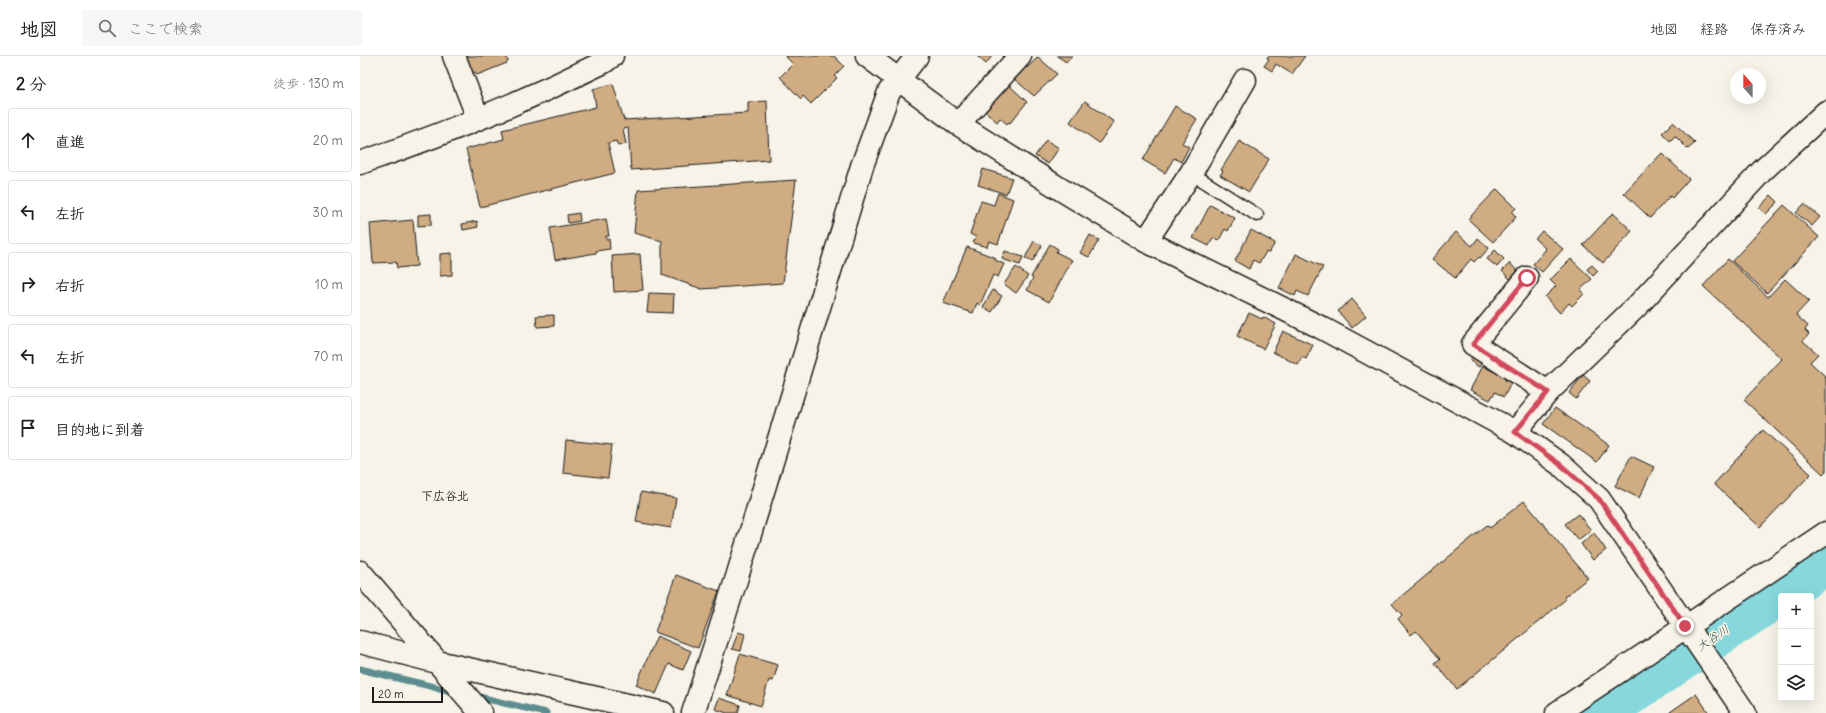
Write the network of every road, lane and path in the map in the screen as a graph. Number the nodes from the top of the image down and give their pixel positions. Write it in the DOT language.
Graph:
graph roads {
  1 [pos="454,56"];
  2 [pos="867,56"];
  3 [pos="917,56"];
  4 [pos="1020,56"];
  5 [pos="606,58"];
  6 [pos="898,79"];
  7 [pos="1245,80"];
  8 [pos="1826,112"];
  9 [pos="478,118"];
  10 [pos="958,124"];
  11 [pos="360,163"];
  12 [pos="1191,173"];
  13 [pos="1257,215"];
  14 [pos="1146,241"];
  15 [pos="1527,278"];
  16 [pos="1548,392"];
  17 [pos="1515,432"];
  18 [pos="1826,533"];
  19 [pos="360,572"];
  20 [pos="1685,626"];
  21 [pos="360,642"];
  22 [pos="437,662"];
  23 [pos="476,708"];
  24 [pos="663,713"];
  25 [pos="693,713"];
  26 [pos="1557,713"];
  27 [pos="1745,713"];
  1 -- 9 [label="street"];
  2 -- 6 [label="street"];
  3 -- 6 [label="street"];
  4 -- 10 [label="street"];
  5 -- 9 [label="street"];
  6 -- 10 [label="street"];
  6 -- 25 [label="street"];
  7 -- 12 [label="street"];
  8 -- 16 [label="street"];
  9 -- 11 [label="street"];
  10 -- 14 [label="street"];
  12 -- 13 [label="lane"];
  12 -- 14 [label="street"];
  14 -- 17 [label="street"];
  15 -- 16 [label="street"];
  16 -- 17 [label="street"];
  17 -- 20 [label="street"];
  18 -- 20 [label="street"];
  19 -- 22 [label="street"];
  20 -- 26 [label="street"];
  20 -- 27 [label="street"];
  21 -- 22 [label="street"];
  22 -- 23 [label="street"];
  22 -- 24 [label="street"];
}
